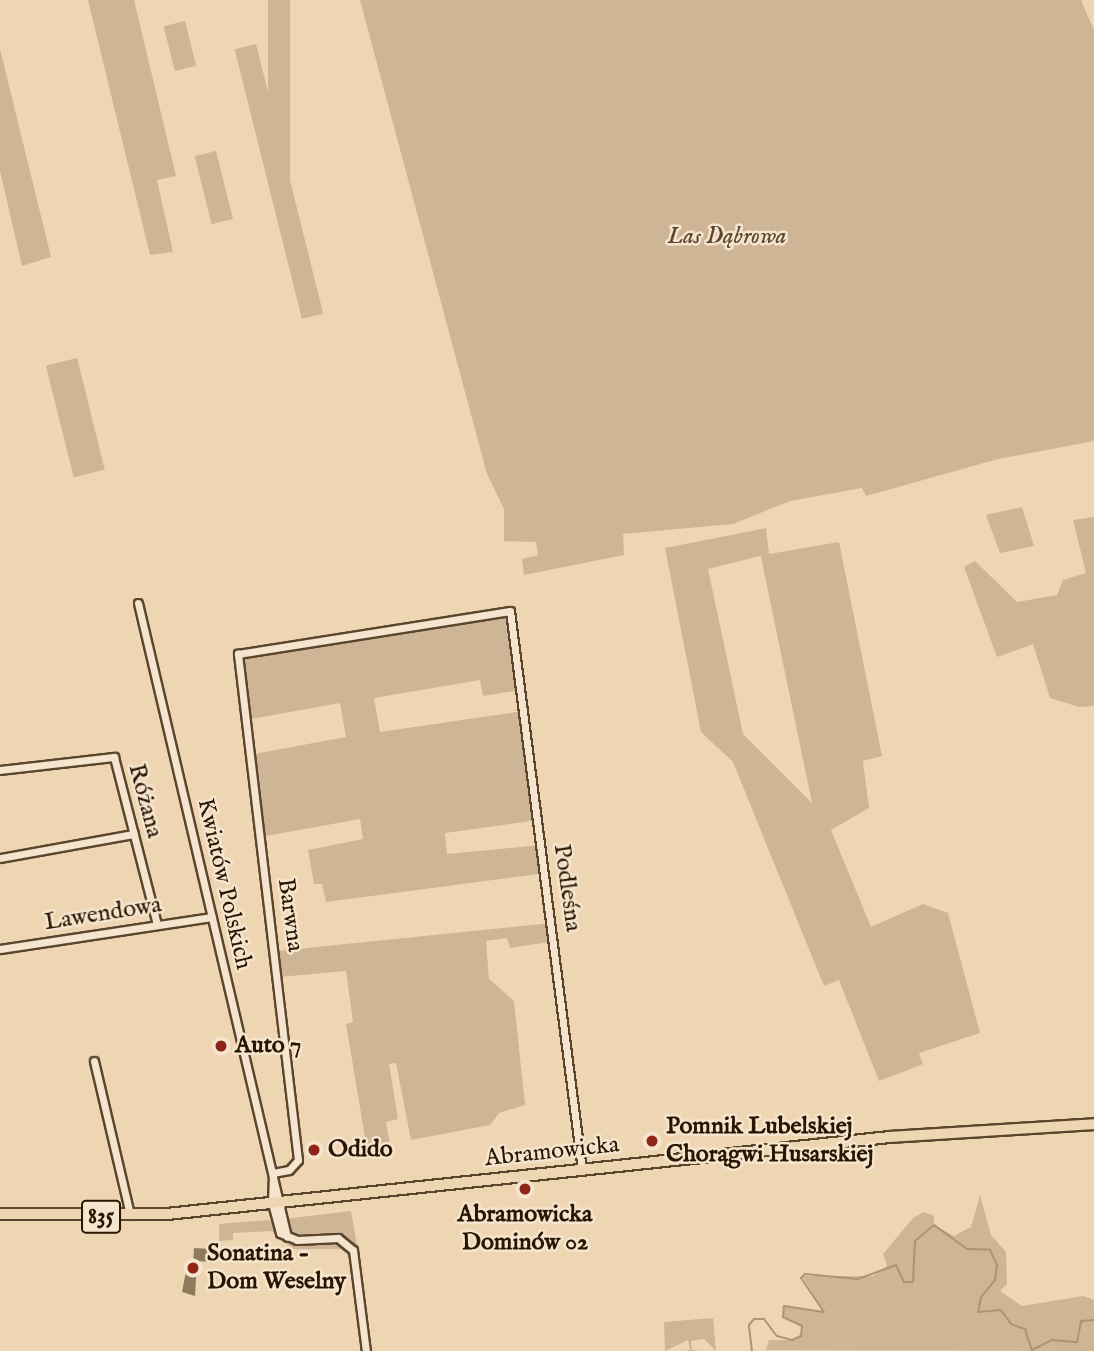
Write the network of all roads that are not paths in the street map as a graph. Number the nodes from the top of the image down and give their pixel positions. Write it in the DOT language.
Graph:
graph roads {
  1 [pos="138,603"];
  2 [pos="245,650"];
  3 [pos="0,770"];
  4 [pos="134,834"];
  5 [pos="0,858"];
  6 [pos="212,917"];
  7 [pos="157,925"];
  8 [pos="0,949"];
  9 [pos="94,1061"];
  10 [pos="1094,1124"];
  11 [pos="582,1170"];
  12 [pos="273,1174"];
  13 [pos="276,1203"];
  14 [pos="0,1214"];
  15 [pos="130,1216"];
  16 [pos="366,1351"];
  1 -- 6 [label="street, Kwiatów Polskich"];
  2 -- 11 [label="street, Podleśna"];
  2 -- 12 [label="street, Barwna"];
  3 -- 4 [label="street, Różana"];
  4 -- 5 [label="street"];
  4 -- 7 [label="street, Różana"];
  6 -- 7 [label="street, Lawendowa"];
  6 -- 12 [label="street, Kwiatów Polskich"];
  7 -- 8 [label="street, Lawendowa"];
  9 -- 15 [label="street"];
  10 -- 11 [label="main road, Abramowicka / 835"];
  11 -- 13 [label="main road, Abramowicka / 835"];
  12 -- 13 [label="street, Kwiatów Polskich"];
  13 -- 15 [label="main road, 835"];
  13 -- 16 [label="street, Kwiatów Polskich"];
  14 -- 15 [label="main road, 835"];
}
